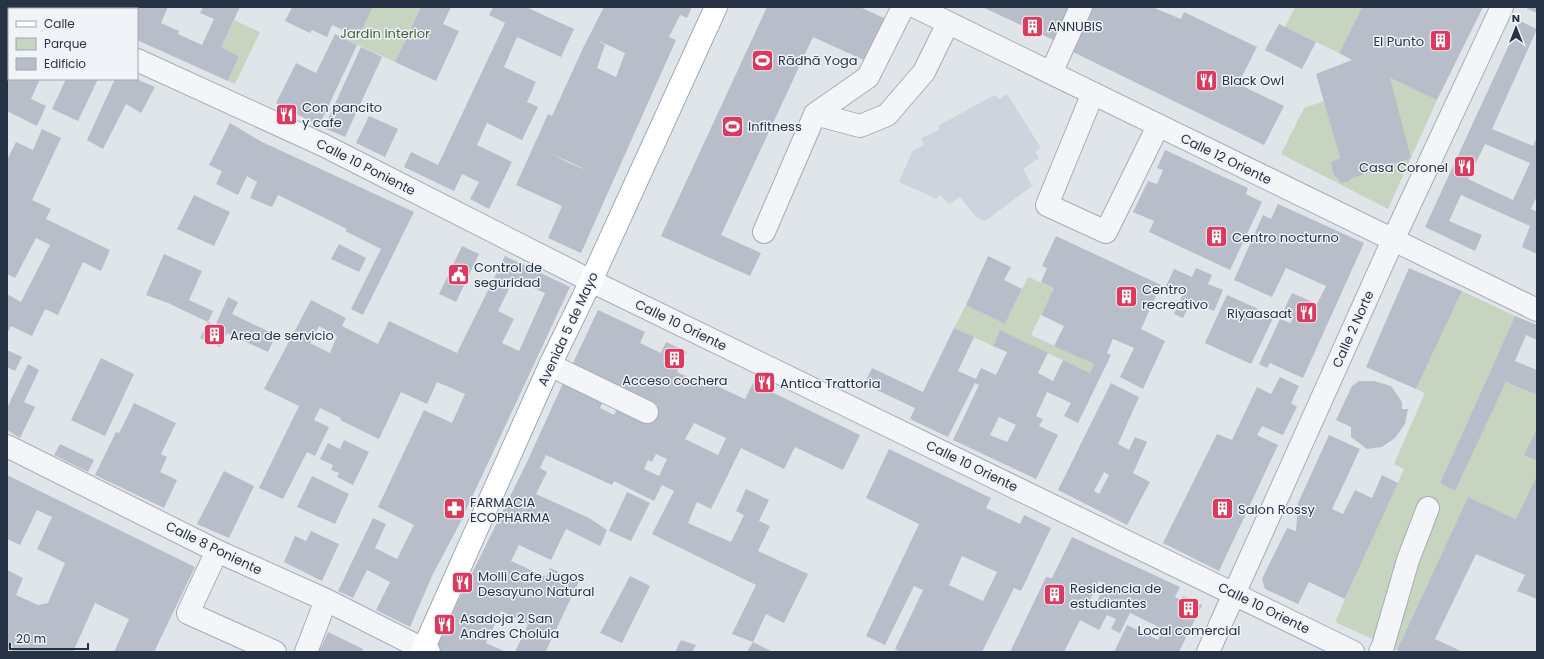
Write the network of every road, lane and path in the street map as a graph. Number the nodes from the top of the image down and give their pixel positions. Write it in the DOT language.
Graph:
graph roads {
  1 [pos="716,7"];
  2 [pos="903,7"];
  3 [pos="916,7"];
  4 [pos="1081,7"];
  5 [pos="1502,7"];
  6 [pos="948,23"];
  7 [pos="138,60"];
  8 [pos="1051,73"];
  9 [pos="1093,93"];
  10 [pos="815,114"];
  11 [pos="1158,126"];
  12 [pos="764,232"];
  13 [pos="1393,240"];
  14 [pos="591,281"];
  15 [pos="1537,310"];
  16 [pos="550,365"];
  17 [pos="647,412"];
  18 [pos="7,446"];
  19 [pos="1428,508"];
  20 [pos="216,550"];
  21 [pos="1235,594"];
  22 [pos="326,600"];
  23 [pos="424,651"];
  24 [pos="275,652"];
  25 [pos="306,652"];
  26 [pos="1208,652"];
  27 [pos="1353,652"];
  28 [pos="1380,652"];
  1 -- 14 [label="main road, Avenida 5 de Mayo"];
  2 -- 10 [label="street"];
  3 -- 6 [label="street, Calle 12 Oriente"];
  4 -- 8 [label="street"];
  5 -- 13 [label="street, Calle 2 Norte"];
  6 -- 8 [label="street, Calle 12 Oriente"];
  6 -- 10 [label="street"];
  7 -- 14 [label="street, Calle 10 Poniente"];
  8 -- 9 [label="street, Calle 12 Oriente"];
  9 -- 11 [label="street, Calle 12 Oriente"];
  9 -- 11 [label="street"];
  10 -- 12 [label="street"];
  11 -- 13 [label="street, Calle 12 Oriente"];
  13 -- 15 [label="street, Calle 12 Oriente"];
  13 -- 21 [label="street, Calle 2 Norte"];
  14 -- 16 [label="main road, Avenida 5 de Mayo"];
  14 -- 21 [label="street, Calle 10 Oriente"];
  16 -- 17 [label="street"];
  16 -- 23 [label="main road, Avenida 5 de Mayo"];
  18 -- 20 [label="street, Calle 8 Poniente"];
  19 -- 28 [label="street"];
  20 -- 22 [label="street, Calle 8 Poniente"];
  20 -- 24 [label="street"];
  21 -- 26 [label="street, Calle 2 Norte"];
  21 -- 27 [label="street, Calle 10 Oriente"];
  22 -- 23 [label="street, Calle 8 Poniente"];
  22 -- 25 [label="street"];
}
